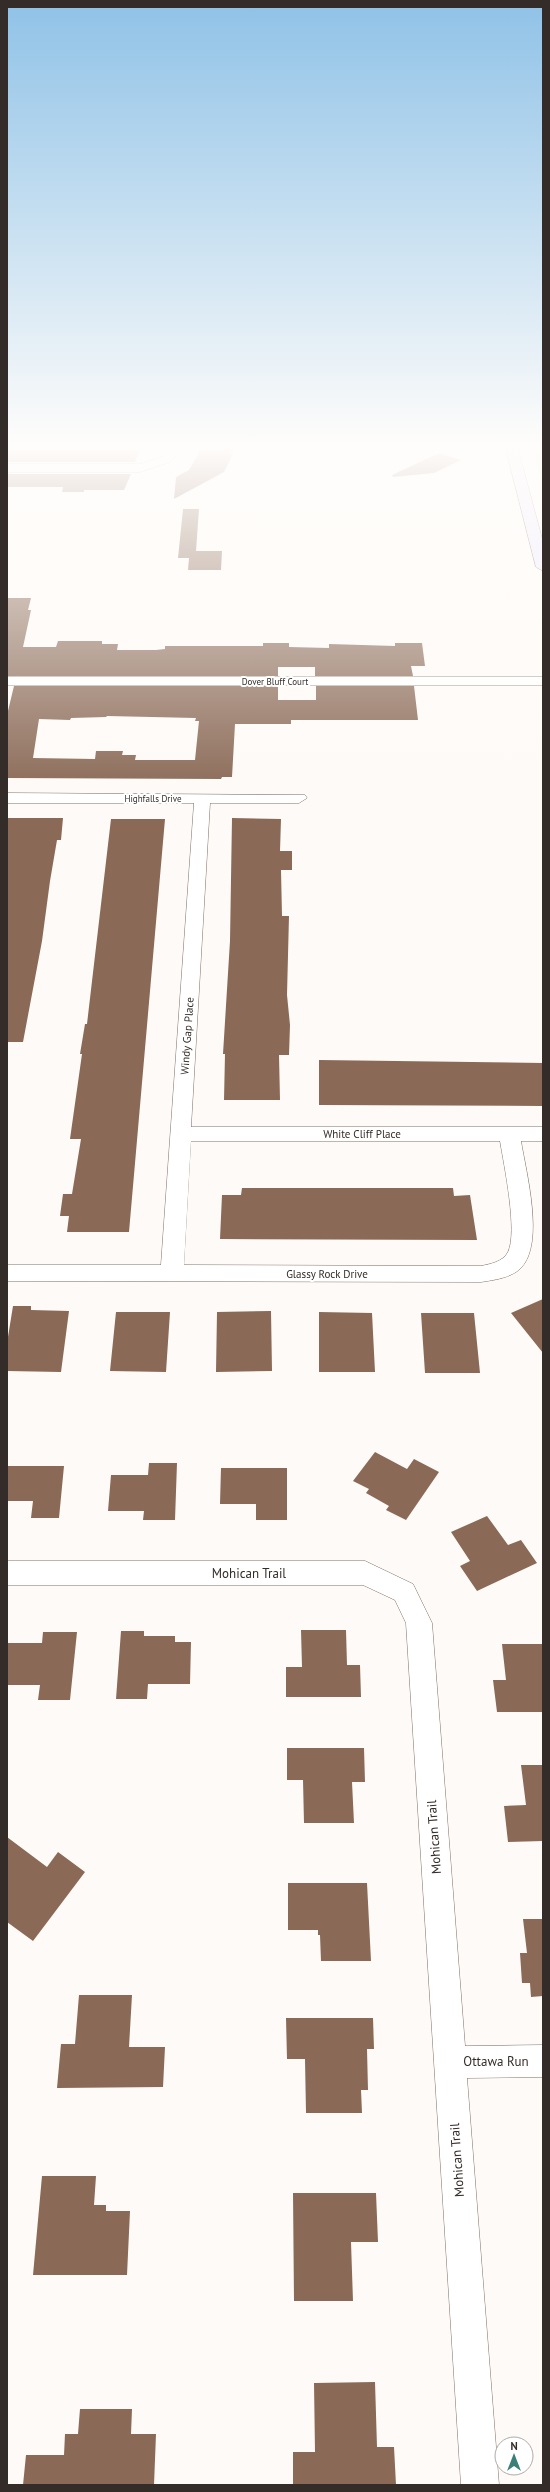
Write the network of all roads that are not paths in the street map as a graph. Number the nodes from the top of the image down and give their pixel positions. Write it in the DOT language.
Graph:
graph roads {
  1 [pos="7,681"];
  2 [pos="543,681"];
  3 [pos="7,798"];
  4 [pos="202,798"];
  5 [pos="299,798"];
  6 [pos="181,1134"];
  7 [pos="510,1134"];
  8 [pos="543,1134"];
  9 [pos="7,1273"];
  10 [pos="172,1273"];
  11 [pos="7,1573"];
  12 [pos="543,2061"];
  13 [pos="450,2062"];
  14 [pos="480,2485"];
  1 -- 2 [label="street, Dover Bluff Court"];
  3 -- 4 [label="street, Highfalls Drive"];
  4 -- 5 [label="street, Highfalls Drive"];
  4 -- 6 [label="street, Windy Gap Place"];
  6 -- 7 [label="street, White Cliff Place"];
  6 -- 10 [label="street, Windy Gap Place"];
  7 -- 8 [label="street, White Cliff Place"];
  7 -- 10 [label="street, Glassy Rock Drive"];
  9 -- 10 [label="street, Glassy Rock Drive"];
  11 -- 13 [label="street, Mohican Trail"];
  12 -- 13 [label="street, Ottawa Run"];
  13 -- 14 [label="street, Mohican Trail"];
}
